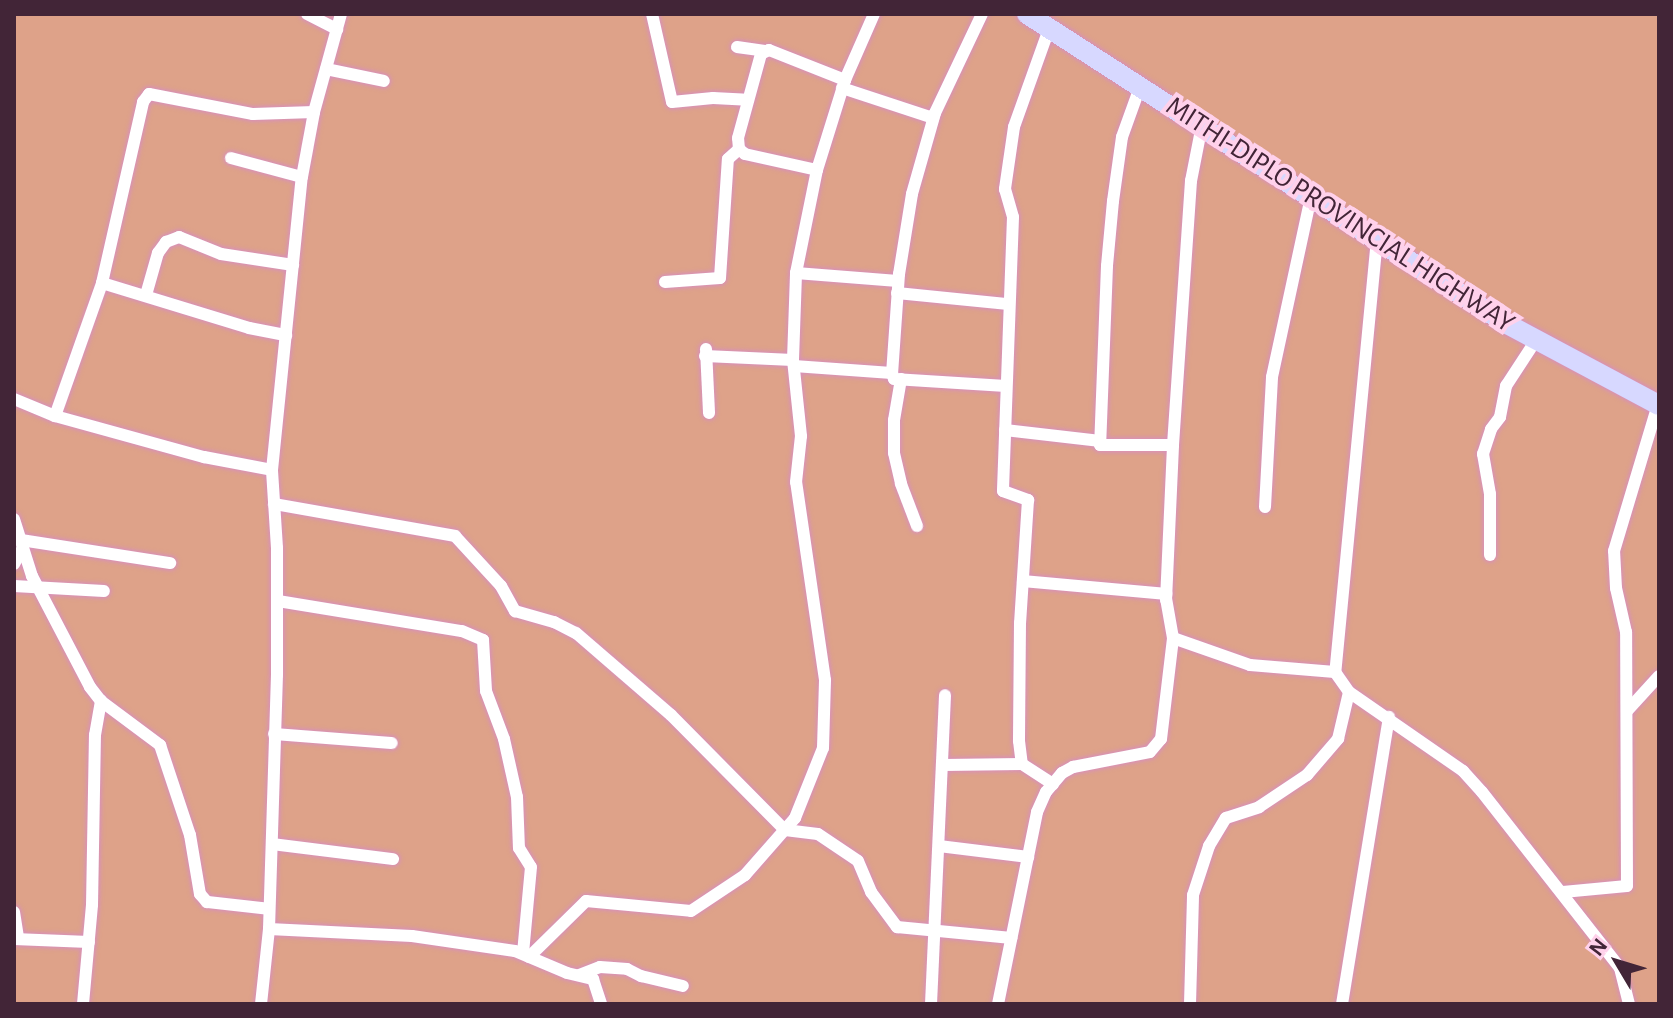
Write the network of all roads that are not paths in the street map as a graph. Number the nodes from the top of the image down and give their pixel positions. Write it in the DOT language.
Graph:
graph roads {
  1 [pos="307,14"];
  2 [pos="341,14"];
  3 [pos="652,14"];
  4 [pos="874,14"];
  5 [pos="982,14"];
  6 [pos="1027,14"];
  7 [pos="337,29"];
  8 [pos="1049,29"];
  9 [pos="737,47"];
  10 [pos="765,51"];
  11 [pos="326,69"];
  12 [pos="384,81"];
  13 [pos="844,84"];
  14 [pos="1140,87"];
  15 [pos="747,100"];
  16 [pos="314,112"];
  17 [pos="933,118"];
  18 [pos="1202,125"];
  19 [pos="739,149"];
  20 [pos="231,158"];
  21 [pos="817,170"];
  22 [pos="302,177"];
  23 [pos="1311,196"];
  24 [pos="1377,239"];
  25 [pos="293,265"];
  26 [pos="796,273"];
  27 [pos="665,282"];
  28 [pos="102,283"];
  29 [pos="898,287"];
  30 [pos="146,295"];
  31 [pos="1008,304"];
  32 [pos="286,335"];
  33 [pos="1536,340"];
  34 [pos="793,363"];
  35 [pos="896,376"];
  36 [pos="1006,386"];
  37 [pos="14,399"];
  38 [pos="1659,405"];
  39 [pos="709,413"];
  40 [pos="55,416"];
  41 [pos="1005,430"];
  42 [pos="1100,441"];
  43 [pos="1173,445"];
  44 [pos="272,470"];
  45 [pos="274,504"];
  46 [pos="1265,507"];
  47 [pos="14,519"];
  48 [pos="917,526"];
  49 [pos="22,544"];
  50 [pos="1490,555"];
  51 [pos="170,563"];
  52 [pos="14,564"];
  53 [pos="1023,581"];
  54 [pos="14,586"];
  55 [pos="37,586"];
  56 [pos="104,591"];
  57 [pos="1166,594"];
  58 [pos="278,601"];
  59 [pos="1173,638"];
  60 [pos="1335,672"];
  61 [pos="1659,676"];
  62 [pos="1349,692"];
  63 [pos="945,695"];
  64 [pos="101,701"];
  65 [pos="1627,711"];
  66 [pos="1389,717"];
  67 [pos="274,734"];
  68 [pos="392,743"];
  69 [pos="1022,764"];
  70 [pos="943,765"];
  71 [pos="1053,784"];
  72 [pos="785,830"];
  73 [pos="272,844"];
  74 [pos="939,846"];
  75 [pos="1028,857"];
  76 [pos="393,859"];
  77 [pos="1563,892"];
  78 [pos="269,909"];
  79 [pos="14,912"];
  80 [pos="269,929"];
  81 [pos="932,930"];
  82 [pos="16,938"];
  83 [pos="1011,938"];
  84 [pos="89,942"];
  85 [pos="526,956"];
  86 [pos="578,975"];
  87 [pos="683,986"];
  88 [pos="83,1004"];
  89 [pos="261,1004"];
  90 [pos="601,1004"];
  91 [pos="931,1004"];
  92 [pos="998,1004"];
  93 [pos="1190,1004"];
  94 [pos="1342,1004"];
  95 [pos="1629,1004"];
  1 -- 7 [label="street"];
  2 -- 7 [label="street"];
  3 -- 15 [label="street"];
  4 -- 13 [label="street"];
  5 -- 17 [label="street"];
  6 -- 8 [label="main road, MITHI-DIPLO PROVINCIAL HIGHWAY"];
  7 -- 11 [label="street"];
  8 -- 14 [label="main road, MITHI-DIPLO PROVINCIAL HIGHWAY"];
  8 -- 31 [label="street"];
  9 -- 10 [label="street"];
  10 -- 13 [label="street"];
  10 -- 15 [label="street"];
  11 -- 12 [label="street"];
  11 -- 16 [label="street"];
  13 -- 17 [label="street"];
  13 -- 21 [label="street"];
  14 -- 18 [label="main road, MITHI-DIPLO PROVINCIAL HIGHWAY"];
  14 -- 42 [label="street"];
  15 -- 19 [label="street"];
  16 -- 22 [label="street"];
  16 -- 28 [label="street"];
  17 -- 29 [label="street"];
  18 -- 23 [label="main road, MITHI-DIPLO PROVINCIAL HIGHWAY"];
  18 -- 43 [label="street"];
  19 -- 21 [label="street"];
  19 -- 27 [label="street"];
  20 -- 22 [label="street"];
  21 -- 26 [label="street"];
  22 -- 25 [label="street"];
  23 -- 24 [label="main road, MITHI-DIPLO PROVINCIAL HIGHWAY"];
  23 -- 46 [label="street"];
  24 -- 33 [label="main road, MITHI-DIPLO PROVINCIAL HIGHWAY"];
  24 -- 60 [label="street"];
  25 -- 30 [label="street"];
  25 -- 32 [label="street"];
  26 -- 29 [label="street"];
  26 -- 34 [label="street"];
  28 -- 30 [label="street"];
  28 -- 40 [label="street"];
  29 -- 31 [label="street"];
  29 -- 35 [label="street"];
  30 -- 32 [label="street"];
  31 -- 36 [label="street"];
  32 -- 44 [label="street"];
  33 -- 38 [label="main road, MITHI-DIPLO PROVINCIAL HIGHWAY"];
  33 -- 50 [label="street"];
  34 -- 35 [label="street"];
  34 -- 39 [label="street"];
  34 -- 72 [label="street"];
  35 -- 36 [label="street"];
  35 -- 48 [label="street"];
  36 -- 41 [label="street"];
  37 -- 40 [label="street"];
  38 -- 65 [label="street"];
  40 -- 44 [label="street"];
  41 -- 42 [label="street"];
  41 -- 53 [label="street"];
  42 -- 43 [label="street"];
  43 -- 57 [label="street"];
  44 -- 45 [label="street"];
  45 -- 58 [label="street"];
  45 -- 72 [label="street"];
  47 -- 49 [label="street"];
  49 -- 51 [label="street"];
  49 -- 52 [label="street"];
  49 -- 55 [label="street"];
  53 -- 57 [label="street"];
  53 -- 69 [label="street"];
  54 -- 55 [label="street"];
  55 -- 56 [label="street"];
  55 -- 64 [label="street"];
  57 -- 59 [label="street"];
  58 -- 67 [label="street"];
  58 -- 85 [label="street"];
  59 -- 60 [label="street"];
  59 -- 71 [label="street"];
  60 -- 62 [label="street"];
  61 -- 65 [label="street"];
  62 -- 66 [label="street"];
  62 -- 93 [label="street"];
  63 -- 70 [label="street"];
  64 -- 78 [label="street"];
  64 -- 84 [label="street"];
  65 -- 77 [label="street"];
  66 -- 77 [label="street"];
  66 -- 94 [label="street"];
  67 -- 68 [label="street"];
  67 -- 73 [label="street"];
  69 -- 70 [label="street"];
  69 -- 71 [label="street"];
  70 -- 74 [label="street"];
  71 -- 75 [label="street"];
  72 -- 81 [label="street"];
  72 -- 85 [label="street"];
  73 -- 76 [label="street"];
  73 -- 78 [label="street"];
  74 -- 75 [label="street"];
  74 -- 81 [label="street"];
  75 -- 83 [label="street"];
  77 -- 95 [label="street"];
  78 -- 80 [label="street"];
  79 -- 82 [label="street"];
  80 -- 85 [label="street"];
  80 -- 89 [label="street"];
  81 -- 83 [label="street"];
  81 -- 91 [label="street"];
  82 -- 84 [label="street"];
  83 -- 92 [label="street"];
  84 -- 88 [label="street"];
  85 -- 86 [label="street"];
  86 -- 87 [label="street"];
  86 -- 90 [label="street"];
}
